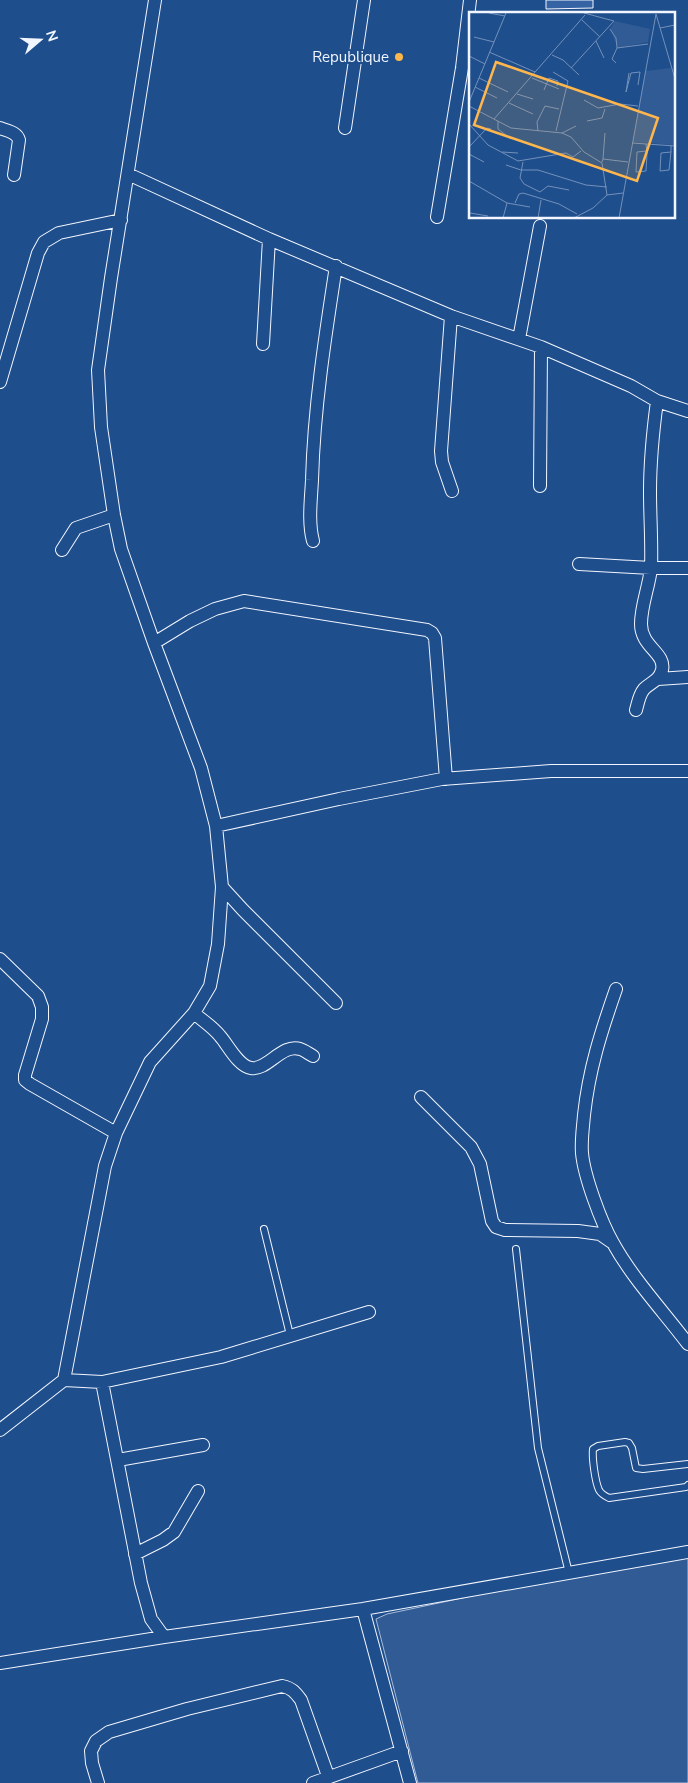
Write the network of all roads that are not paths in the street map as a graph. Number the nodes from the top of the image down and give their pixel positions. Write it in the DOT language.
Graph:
graph roads {
  1 [pos="155,0"];
  2 [pos="364,0"];
  3 [pos="470,0"];
  4 [pos="0,128"];
  5 [pos="344,128"];
  6 [pos="128,174"];
  7 [pos="14,176"];
  8 [pos="437,218"];
  9 [pos="121,220"];
  10 [pos="540,226"];
  11 [pos="269,239"];
  12 [pos="336,266"];
  13 [pos="451,316"];
  14 [pos="519,339"];
  15 [pos="263,344"];
  16 [pos="541,347"];
  17 [pos="0,382"];
  18 [pos="657,401"];
  19 [pos="688,411"];
  20 [pos="540,486"];
  21 [pos="452,491"];
  22 [pos="114,515"];
  23 [pos="313,541"];
  24 [pos="62,550"];
  25 [pos="579,564"];
  26 [pos="650,568"];
  27 [pos="688,568"];
  28 [pos="154,643"];
  29 [pos="688,677"];
  30 [pos="658,679"];
  31 [pos="636,710"];
  32 [pos="688,771"];
  33 [pos="446,779"];
  34 [pos="216,826"];
  35 [pos="222,887"];
  36 [pos="0,959"];
  37 [pos="616,989"];
  38 [pos="336,1003"];
  39 [pos="194,1013"];
  40 [pos="313,1056"];
  41 [pos="421,1097"];
  42 [pos="116,1133"];
  43 [pos="264,1229"];
  44 [pos="613,1243"];
  45 [pos="516,1249"];
  46 [pos="369,1312"];
  47 [pos="290,1335"];
  48 [pos="688,1344"];
  49 [pos="64,1380"];
  50 [pos="102,1382"];
  51 [pos="0,1430"];
  52 [pos="203,1445"];
  53 [pos="118,1460"];
  54 [pos="688,1464"];
  55 [pos="688,1485"];
  56 [pos="198,1491"];
  57 [pos="688,1552"];
  58 [pos="135,1554"];
  59 [pos="569,1573"];
  60 [pos="364,1609"];
  61 [pos="164,1638"];
  62 [pos="0,1663"];
  63 [pos="402,1752"];
  64 [pos="328,1776"];
  65 [pos="98,1783"];
  66 [pos="313,1783"];
  67 [pos="410,1783"];
  1 -- 6 [label="street"];
  2 -- 5 [label="street"];
  3 -- 8 [label="street"];
  4 -- 7 [label="street"];
  6 -- 9 [label="street"];
  6 -- 11 [label="street"];
  9 -- 17 [label="street"];
  9 -- 22 [label="street"];
  10 -- 14 [label="street"];
  11 -- 12 [label="street"];
  11 -- 15 [label="street"];
  12 -- 13 [label="street"];
  12 -- 23 [label="street"];
  13 -- 14 [label="street"];
  13 -- 21 [label="street"];
  14 -- 16 [label="street"];
  16 -- 18 [label="street"];
  16 -- 20 [label="street"];
  18 -- 19 [label="street"];
  18 -- 26 [label="street"];
  22 -- 24 [label="street"];
  22 -- 28 [label="street"];
  25 -- 26 [label="street"];
  26 -- 27 [label="street"];
  26 -- 30 [label="street"];
  28 -- 33 [label="street"];
  28 -- 34 [label="street"];
  29 -- 30 [label="street"];
  30 -- 31 [label="street"];
  32 -- 33 [label="street"];
  33 -- 34 [label="street"];
  34 -- 35 [label="street"];
  35 -- 38 [label="street"];
  35 -- 39 [label="street"];
  36 -- 42 [label="street"];
  37 -- 44 [label="street"];
  39 -- 40 [label="street"];
  39 -- 42 [label="street"];
  41 -- 44 [label="street"];
  42 -- 49 [label="street"];
  43 -- 47 [label="lane"];
  44 -- 48 [label="street"];
  45 -- 59 [label="lane"];
  46 -- 47 [label="street"];
  47 -- 50 [label="street"];
  49 -- 50 [label="street"];
  49 -- 51 [label="street"];
  50 -- 53 [label="street"];
  52 -- 53 [label="street"];
  53 -- 58 [label="street"];
  54 -- 55 [label="lane"];
  56 -- 58 [label="street"];
  57 -- 59 [label="street"];
  58 -- 61 [label="street"];
  59 -- 60 [label="street"];
  60 -- 61 [label="street"];
  60 -- 63 [label="street"];
  61 -- 62 [label="street"];
  63 -- 64 [label="street"];
  63 -- 67 [label="street"];
  64 -- 65 [label="street"];
  64 -- 66 [label="street"];
}
